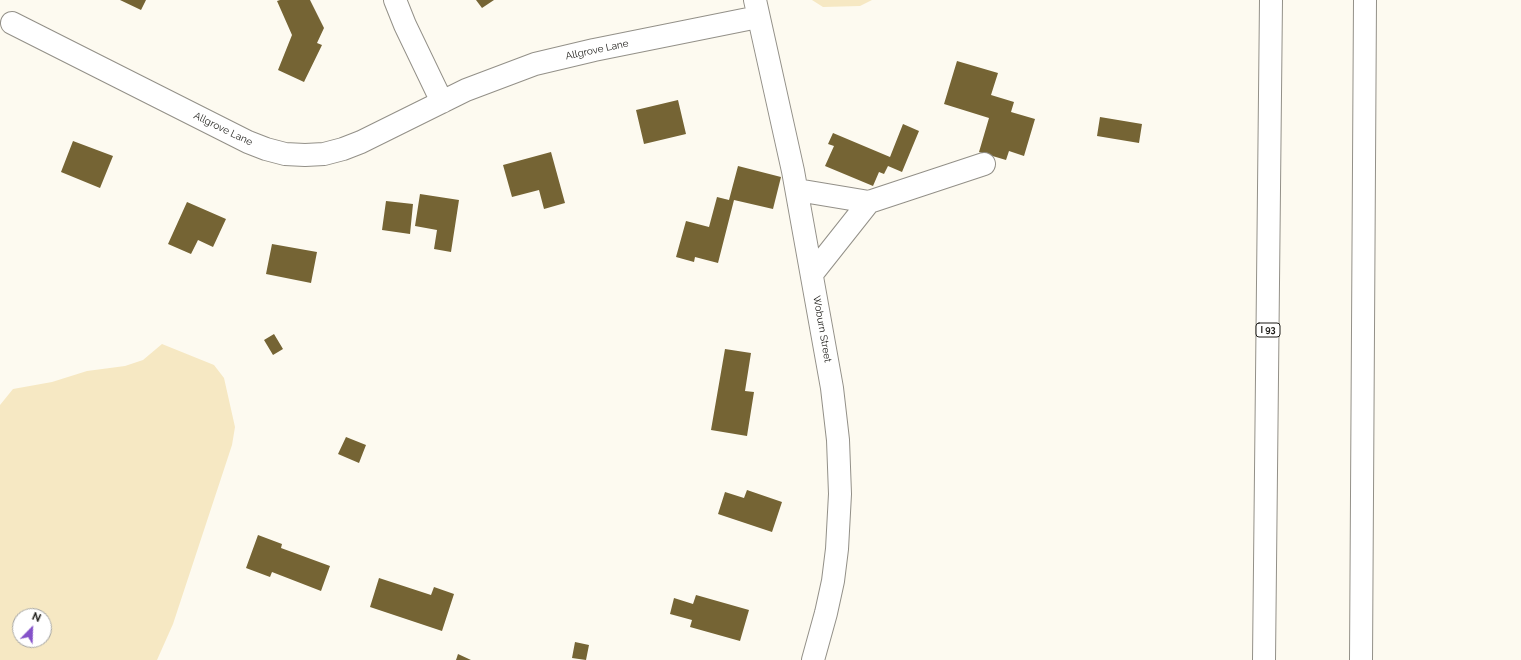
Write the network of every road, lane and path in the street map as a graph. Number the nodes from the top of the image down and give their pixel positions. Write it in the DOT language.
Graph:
graph roads {
  1 [pos="395,0"];
  2 [pos="1272,0"];
  3 [pos="1365,0"];
  4 [pos="757,8"];
  5 [pos="12,23"];
  6 [pos="442,102"];
  7 [pos="984,164"];
  8 [pos="797,190"];
  9 [pos="870,202"];
  10 [pos="812,274"];
  11 [pos="813,660"];
  12 [pos="1264,660"];
  13 [pos="1361,660"];
  1 -- 6 [label="main road"];
  2 -- 12 [label="main road, I 93"];
  3 -- 13 [label="main road"];
  4 -- 6 [label="main road, Allgrove Lane"];
  4 -- 8 [label="main road, Woburn Street"];
  5 -- 6 [label="main road, Allgrove Lane"];
  7 -- 9 [label="main road"];
  8 -- 9 [label="main road"];
  8 -- 10 [label="main road, Woburn Street"];
  9 -- 10 [label="main road"];
  10 -- 11 [label="main road, Woburn Street"];
}
